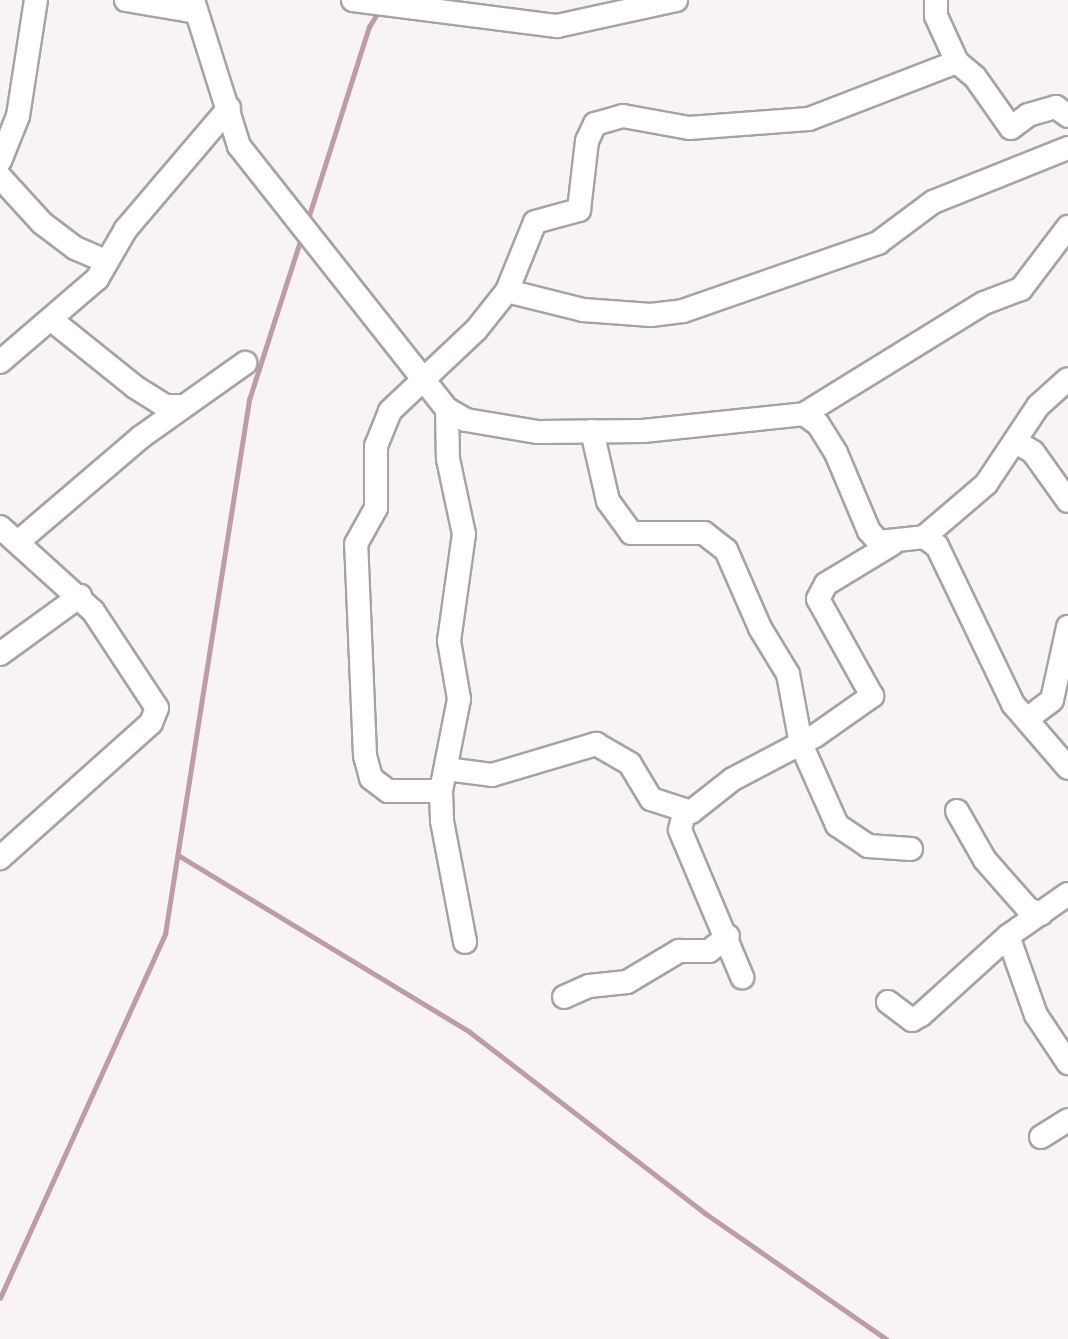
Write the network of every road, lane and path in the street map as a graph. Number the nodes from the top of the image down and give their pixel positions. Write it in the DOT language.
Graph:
graph roads {
  1 [pos="36,0"];
  2 [pos="126,0"];
  3 [pos="353,0"];
  4 [pos="676,0"];
  5 [pos="936,0"];
  6 [pos="192,5"];
  7 [pos="957,62"];
  8 [pos="229,108"];
  9 [pos="1068,116"];
  10 [pos="1068,148"];
  11 [pos="0,162"];
  12 [pos="0,177"];
  13 [pos="1068,227"];
  14 [pos="106,261"];
  15 [pos="507,291"];
  16 [pos="52,321"];
  17 [pos="0,363"];
  18 [pos="244,363"];
  19 [pos="423,379"];
  20 [pos="1068,379"];
  21 [pos="181,406"];
  22 [pos="447,409"];
  23 [pos="804,414"];
  24 [pos="592,431"];
  25 [pos="1018,443"];
  26 [pos="1068,501"];
  27 [pos="0,527"];
  28 [pos="924,537"];
  29 [pos="18,542"];
  30 [pos="892,544"];
  31 [pos="80,596"];
  32 [pos="1068,627"];
  33 [pos="0,654"];
  34 [pos="1027,719"];
  35 [pos="801,744"];
  36 [pos="1068,768"];
  37 [pos="446,769"];
  38 [pos="441,791"];
  39 [pos="957,811"];
  40 [pos="684,813"];
  41 [pos="911,849"];
  42 [pos="0,858"];
  43 [pos="1068,892"];
  44 [pos="1041,914"];
  45 [pos="728,936"];
  46 [pos="1008,936"];
  47 [pos="465,942"];
  48 [pos="742,977"];
  49 [pos="564,997"];
  50 [pos="888,1002"];
  51 [pos="1068,1063"];
  52 [pos="1068,1120"];
  53 [pos="1041,1137"];
  1 -- 11 [label="street"];
  2 -- 6 [label="street"];
  3 -- 4 [label="street"];
  5 -- 7 [label="street"];
  6 -- 8 [label="street"];
  7 -- 9 [label="street"];
  7 -- 15 [label="street"];
  8 -- 14 [label="street"];
  8 -- 19 [label="street"];
  10 -- 15 [label="street"];
  12 -- 14 [label="street"];
  13 -- 23 [label="street"];
  14 -- 16 [label="street"];
  15 -- 19 [label="street"];
  16 -- 17 [label="street"];
  16 -- 21 [label="street"];
  18 -- 21 [label="street"];
  19 -- 22 [label="street"];
  19 -- 38 [label="street"];
  20 -- 25 [label="street"];
  21 -- 29 [label="street"];
  22 -- 24 [label="street"];
  22 -- 37 [label="street"];
  23 -- 24 [label="street"];
  23 -- 30 [label="street"];
  24 -- 35 [label="street"];
  25 -- 26 [label="street"];
  25 -- 28 [label="street"];
  27 -- 29 [label="street"];
  28 -- 30 [label="street"];
  28 -- 34 [label="street"];
  29 -- 31 [label="street"];
  30 -- 35 [label="street"];
  31 -- 33 [label="street"];
  31 -- 42 [label="street"];
  32 -- 34 [label="street"];
  34 -- 36 [label="street"];
  35 -- 40 [label="street"];
  35 -- 41 [label="street"];
  37 -- 38 [label="street"];
  37 -- 40 [label="street"];
  38 -- 47 [label="street"];
  39 -- 44 [label="street"];
  40 -- 45 [label="street"];
  43 -- 44 [label="street"];
  44 -- 46 [label="street"];
  45 -- 48 [label="street"];
  45 -- 49 [label="street"];
  46 -- 50 [label="street"];
  46 -- 51 [label="street"];
  52 -- 53 [label="street"];
}
